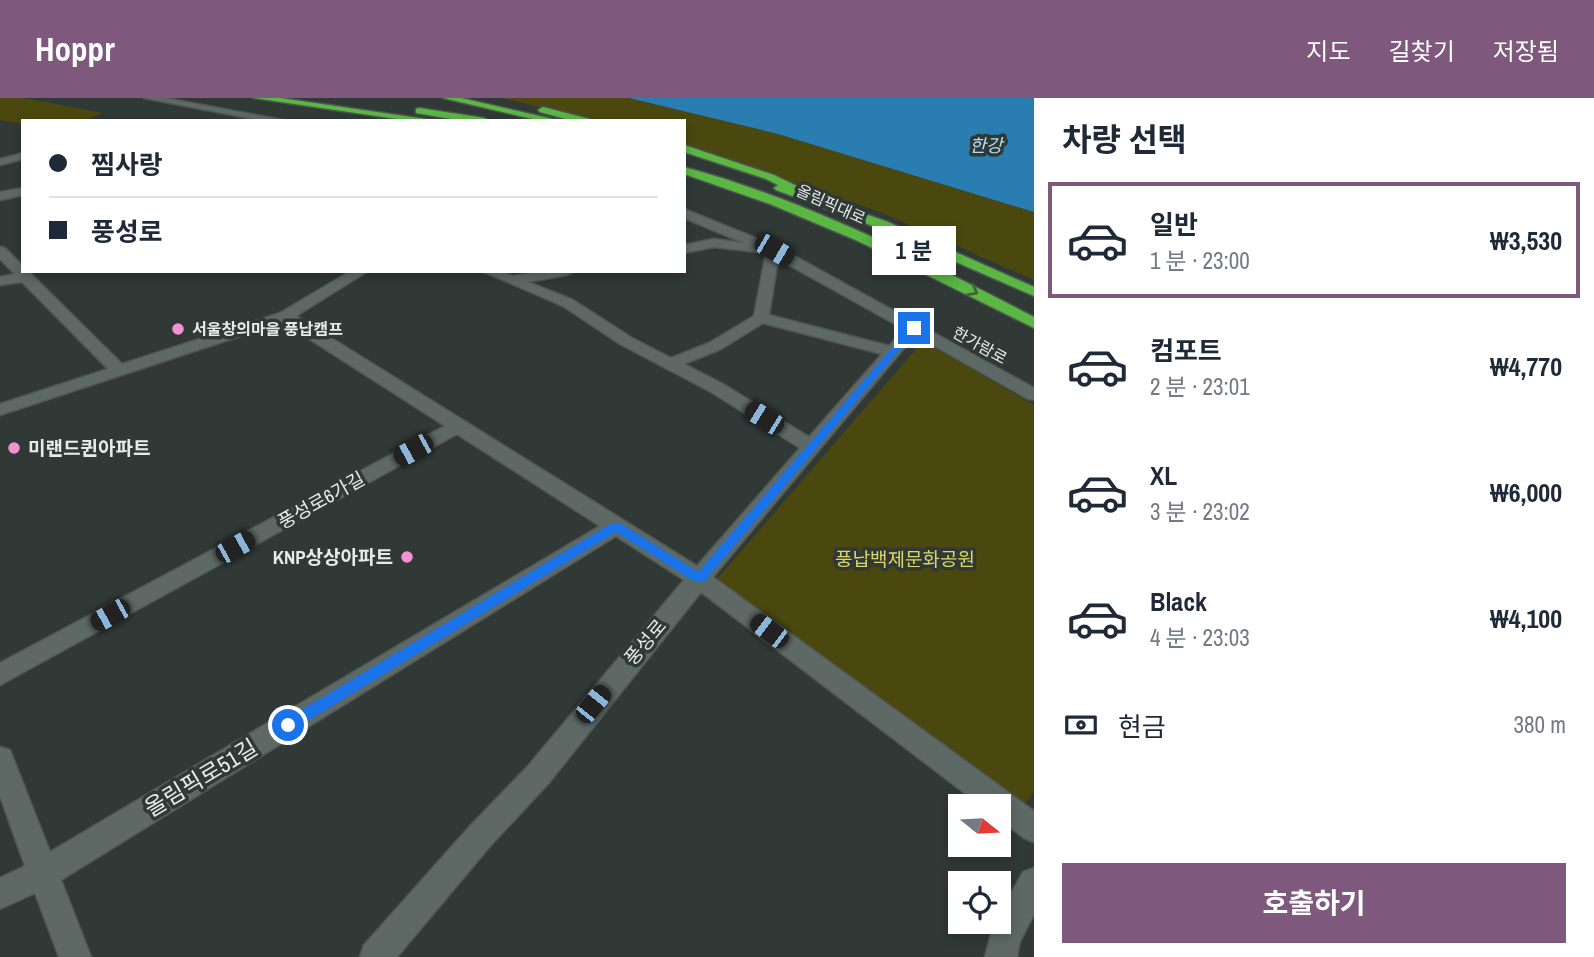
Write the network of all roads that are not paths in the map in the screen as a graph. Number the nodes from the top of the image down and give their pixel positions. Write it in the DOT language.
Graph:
graph roads {
  1 [pos="149,98"];
  2 [pos="323,98"];
  3 [pos="448,98"];
  4 [pos="490,98"];
  5 [pos="498,98"];
  6 [pos="253,99"];
  7 [pos="361,103"];
  8 [pos="387,103"];
  9 [pos="523,105"];
  10 [pos="271,119"];
  11 [pos="419,119"];
  12 [pos="470,119"];
  13 [pos="546,119"];
  14 [pos="577,119"];
  15 [pos="686,149"];
  16 [pos="21,157"];
  17 [pos="686,158"];
  18 [pos="0,162"];
  19 [pos="686,173"];
  20 [pos="21,191"];
  21 [pos="0,196"];
  22 [pos="816,199"];
  23 [pos="686,214"];
  24 [pos="686,249"];
  25 [pos="774,250"];
  26 [pos="0,251"];
  27 [pos="21,273"];
  28 [pos="21,273"];
  29 [pos="357,273"];
  30 [pos="494,273"];
  31 [pos="556,273"];
  32 [pos="25,277"];
  33 [pos="0,281"];
  34 [pos="512,281"];
  35 [pos="1034,292"];
  36 [pos="285,316"];
  37 [pos="761,318"];
  38 [pos="1034,323"];
  39 [pos="914,328"];
  40 [pos="893,352"];
  41 [pos="670,363"];
  42 [pos="118,371"];
  43 [pos="1034,395"];
  44 [pos="0,410"];
  45 [pos="458,426"];
  46 [pos="811,447"];
  47 [pos="616,526"];
  48 [pos="700,579"];
  49 [pos="0,675"];
  50 [pos="0,759"];
  51 [pos="1031,821"];
  52 [pos="44,873"];
  53 [pos="1034,883"];
  54 [pos="0,894"];
  55 [pos="75,957"];
  56 [pos="376,957"];
  57 [pos="1001,957"];
  1 -- 10 [label="street"];
  2 -- 7 [label="highway"];
  3 -- 13 [label="highway"];
  4 -- 9 [label="highway"];
  5 -- 9 [label="highway"];
  6 -- 11 [label="highway"];
  7 -- 8 [label="highway"];
  7 -- 12 [label="highway"];
  9 -- 14 [label="highway"];
  15 -- 22 [label="highway"];
  16 -- 18 [label="street"];
  17 -- 22 [label="highway, 올림픽대로"];
  19 -- 38 [label="highway, 올림픽대로, one-way"];
  20 -- 21 [label="street"];
  22 -- 35 [label="highway, 올림픽대로"];
  23 -- 25 [label="street, 한가람로"];
  24 -- 25 [label="street"];
  25 -- 37 [label="street"];
  25 -- 39 [label="street, 한가람로"];
  26 -- 28 [label="street"];
  27 -- 32 [label="street"];
  29 -- 36 [label="street"];
  30 -- 34 [label="street"];
  31 -- 34 [label="street"];
  32 -- 33 [label="street"];
  32 -- 42 [label="street"];
  34 -- 41 [label="street"];
  36 -- 42 [label="street"];
  36 -- 45 [label="street"];
  37 -- 40 [label="street"];
  37 -- 41 [label="street"];
  39 -- 40 [label="street, 풍성로"];
  39 -- 43 [label="street, 한가람로"];
  40 -- 46 [label="street, 풍성로"];
  41 -- 46 [label="street"];
  42 -- 44 [label="street"];
  45 -- 47 [label="street"];
  45 -- 49 [label="street, 풍성로6가길"];
  46 -- 48 [label="street, 풍성로"];
  47 -- 48 [label="street"];
  47 -- 52 [label="street, 올림픽로51길"];
  48 -- 51 [label="street"];
  48 -- 56 [label="street, 풍성로"];
  50 -- 52 [label="street"];
  52 -- 54 [label="street, 올림픽로51길"];
  52 -- 55 [label="street"];
  53 -- 57 [label="street"];
}
